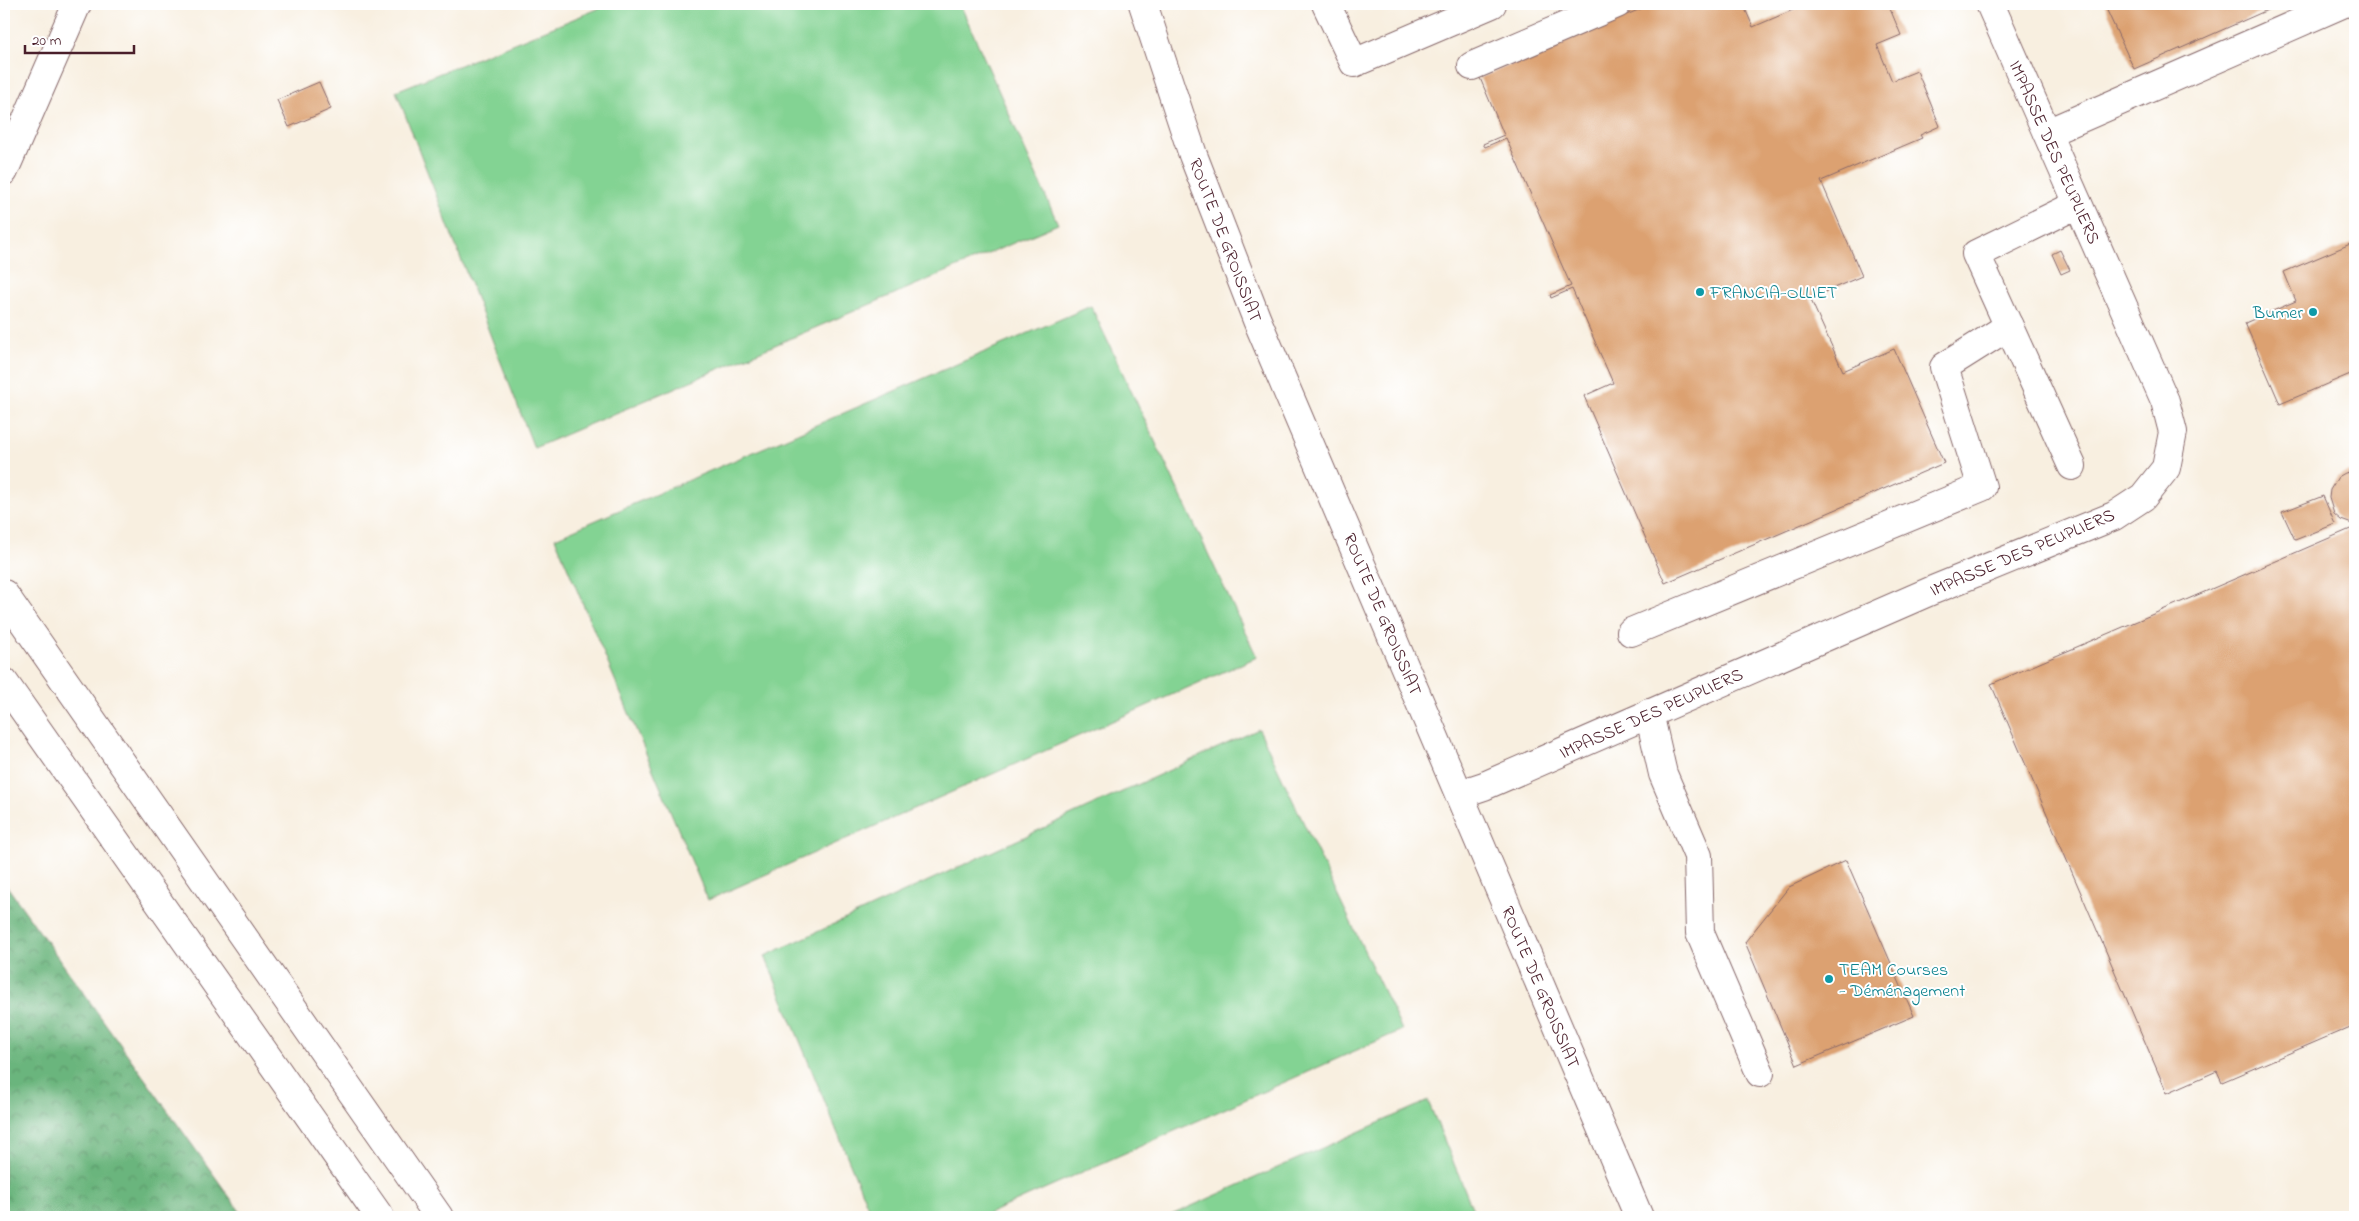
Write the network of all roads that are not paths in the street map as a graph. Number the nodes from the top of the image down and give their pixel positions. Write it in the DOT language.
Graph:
graph roads {
  1 [pos="77,4"];
  2 [pos="1143,4"];
  3 [pos="1326,4"];
  4 [pos="1492,4"];
  5 [pos="1617,4"];
  6 [pos="1990,4"];
  7 [pos="2342,4"];
  8 [pos="1472,66"];
  9 [pos="2047,133"];
  10 [pos="4,171"];
  11 [pos="2078,204"];
  12 [pos="2009,326"];
  13 [pos="2072,466"];
  14 [pos="4,594"];
  15 [pos="1631,632"];
  16 [pos="4,682"];
  17 [pos="1649,713"];
  18 [pos="1460,794"];
  19 [pos="1760,1073"];
  20 [pos="380,1217"];
  21 [pos="439,1217"];
  22 [pos="1639,1217"];
  1 -- 10 [label="main road"];
  2 -- 18 [label="main road, ROUTE DE GROISSIAT"];
  3 -- 4 [label="main road"];
  5 -- 8 [label="main road"];
  6 -- 9 [label="main road, IMPASSE DES PEUPLIERS"];
  7 -- 9 [label="main road"];
  9 -- 11 [label="main road, IMPASSE DES PEUPLIERS"];
  11 -- 12 [label="main road"];
  11 -- 17 [label="main road, IMPASSE DES PEUPLIERS"];
  12 -- 13 [label="main road"];
  12 -- 15 [label="main road"];
  14 -- 21 [label="main road"];
  16 -- 20 [label="main road"];
  17 -- 18 [label="main road, IMPASSE DES PEUPLIERS"];
  17 -- 19 [label="main road"];
  18 -- 22 [label="main road, ROUTE DE GROISSIAT"];
}
